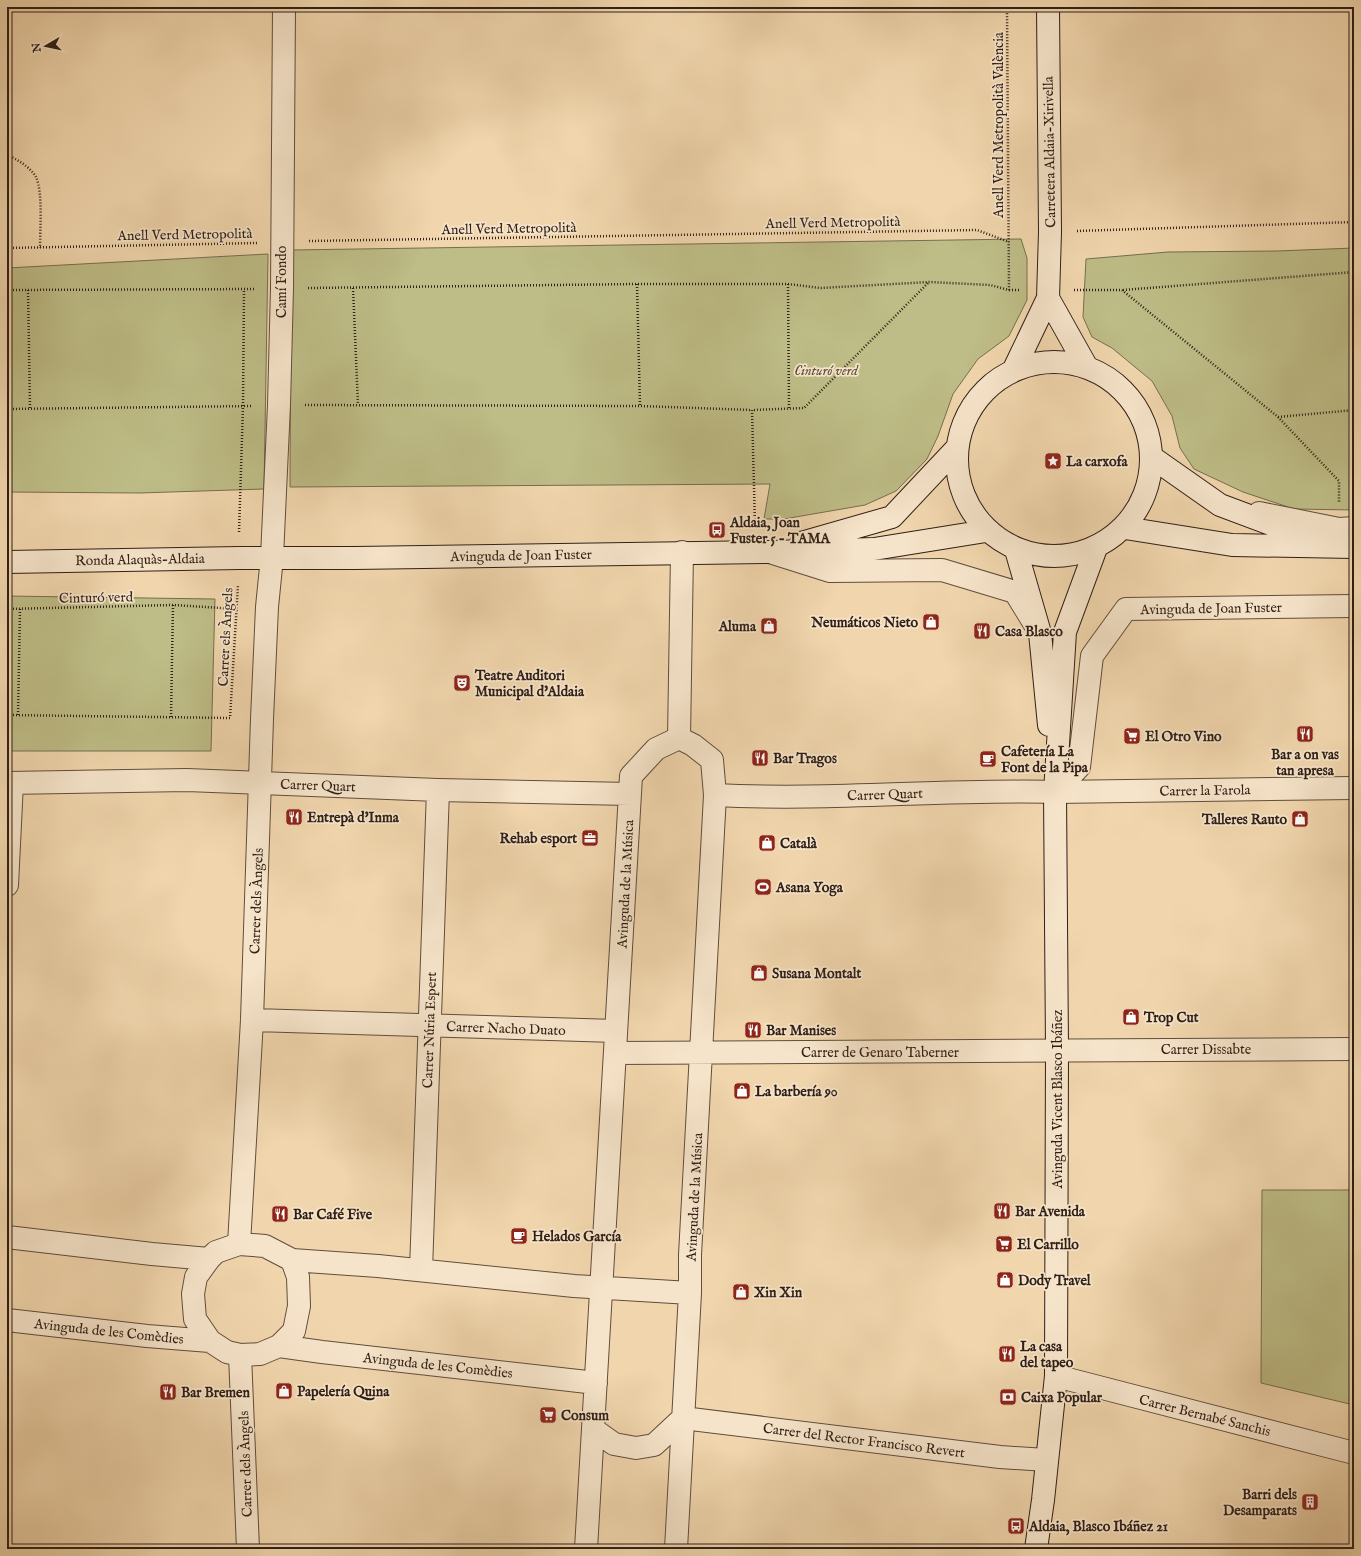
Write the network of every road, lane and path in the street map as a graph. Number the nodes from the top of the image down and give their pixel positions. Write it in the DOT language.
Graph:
graph roads {
  1 [pos="284,7"];
  2 [pos="1007,7"];
  3 [pos="1048,7"];
  4 [pos="7,155"];
  5 [pos="1354,222"];
  6 [pos="1050,232"];
  7 [pos="281,242"];
  8 [pos="1008,242"];
  9 [pos="7,248"];
  10 [pos="40,248"];
  11 [pos="1354,272"];
  12 [pos="930,282"];
  13 [pos="637,284"];
  14 [pos="788,284"];
  15 [pos="282,288"];
  16 [pos="354,288"];
  17 [pos="244,289"];
  18 [pos="7,290"];
  19 [pos="28,290"];
  20 [pos="1122,290"];
  21 [pos="1049,293"];
  22 [pos="1086,364"];
  23 [pos="1015,367"];
  24 [pos="279,405"];
  25 [pos="358,405"];
  26 [pos="242,406"];
  27 [pos="640,406"];
  28 [pos="7,409"];
  29 [pos="30,409"];
  30 [pos="789,409"];
  31 [pos="752,410"];
  32 [pos="1354,410"];
  33 [pos="1278,417"];
  34 [pos="955,450"];
  35 [pos="1153,458"];
  36 [pos="1125,528"];
  37 [pos="986,531"];
  38 [pos="1341,535"];
  39 [pos="1354,547"];
  40 [pos="1096,548"];
  41 [pos="1016,550"];
  42 [pos="682,552"];
  43 [pos="763,552"];
  44 [pos="272,557"];
  45 [pos="238,558"];
  46 [pos="7,562"];
  47 [pos="173,605"];
  48 [pos="1354,606"];
  49 [pos="7,609"];
  50 [pos="20,609"];
  51 [pos="238,609"];
  52 [pos="1040,633"];
  53 [pos="7,715"];
  54 [pos="18,715"];
  55 [pos="171,717"];
  56 [pos="679,738"];
  57 [pos="260,782"];
  58 [pos="10,783"];
  59 [pos="1354,788"];
  60 [pos="438,790"];
  61 [pos="1055,792"];
  62 [pos="630,794"];
  63 [pos="715,795"];
  64 [pos="7,885"];
  65 [pos="252,1020"];
  66 [pos="429,1026"];
  67 [pos="616,1031"];
  68 [pos="1354,1049"];
  69 [pos="1057,1050"];
  70 [pos="702,1052"];
  71 [pos="615,1053"];
  72 [pos="7,1237"];
  73 [pos="239,1244"];
  74 [pos="209,1259"];
  75 [pos="292,1260"];
  76 [pos="421,1270"];
  77 [pos="602,1288"];
  78 [pos="690,1293"];
  79 [pos="7,1320"];
  80 [pos="210,1341"];
  81 [pos="279,1346"];
  82 [pos="240,1355"];
  83 [pos="1056,1376"];
  84 [pos="596,1383"];
  85 [pos="683,1418"];
  86 [pos="593,1429"];
  87 [pos="1354,1452"];
  88 [pos="1046,1460"];
  89 [pos="248,1549"];
  90 [pos="586,1549"];
  91 [pos="676,1549"];
  92 [pos="1036,1549"];
  1 -- 7 [label="street, Camí Fondo"];
  2 -- 8 [label="path, Anell Verd Metropolità València"];
  3 -- 6 [label="street, Carretera Aldaia-Xirivella"];
  4 -- 10 [label="path"];
  5 -- 6 [label="path"];
  6 -- 21 [label="street, Carretera Aldaia-Xirivella"];
  7 -- 8 [label="path, Anell Verd Metropolità"];
  7 -- 10 [label="path, Anell Verd Metropolità"];
  7 -- 15 [label="street, Camí Fondo"];
  8 -- 12 [label="path, Anell Verd Metropolità València"];
  9 -- 10 [label="path, Anell Verd Metropolità"];
  11 -- 20 [label="path"];
  12 -- 14 [label="path"];
  12 -- 30 [label="path"];
  13 -- 14 [label="path"];
  13 -- 16 [label="path"];
  13 -- 27 [label="path"];
  14 -- 30 [label="path"];
  15 -- 16 [label="path"];
  15 -- 17 [label="path"];
  15 -- 24 [label="street, Camí Fondo"];
  16 -- 25 [label="path"];
  17 -- 19 [label="path"];
  17 -- 26 [label="path"];
  18 -- 19 [label="path"];
  19 -- 29 [label="path"];
  20 -- 21 [label="path"];
  20 -- 33 [label="path"];
  21 -- 22 [label="street"];
  21 -- 23 [label="street, Carretera Aldaia-Xirivella"];
  22 -- 23 [label="street"];
  22 -- 35 [label="street"];
  23 -- 34 [label="street"];
  24 -- 25 [label="path"];
  24 -- 26 [label="path"];
  24 -- 44 [label="street, Camí Fondo"];
  25 -- 27 [label="path"];
  26 -- 29 [label="path"];
  26 -- 45 [label="path"];
  27 -- 31 [label="path"];
  28 -- 29 [label="path"];
  30 -- 31 [label="path"];
  31 -- 43 [label="path"];
  32 -- 33 [label="path"];
  33 -- 38 [label="path"];
  34 -- 37 [label="street"];
  34 -- 43 [label="street, Avinguda de Joan Fuster"];
  35 -- 36 [label="street"];
  35 -- 38 [label="street"];
  36 -- 38 [label="street"];
  36 -- 40 [label="street"];
  37 -- 41 [label="street"];
  37 -- 43 [label="street, Avinguda de Joan Fuster"];
  38 -- 39 [label="street"];
  40 -- 41 [label="street"];
  40 -- 61 [label="street, Avinguda Vicent Blasco Ibáñez"];
  41 -- 52 [label="street, Avinguda Vicent Blasco Ibáñez"];
  42 -- 43 [label="street, Avinguda de Joan Fuster"];
  42 -- 44 [label="street, Avinguda de Joan Fuster"];
  42 -- 56 [label="street"];
  43 -- 52 [label="street, Avinguda de Joan Fuster"];
  44 -- 45 [label="street, Ronda Alaquàs-Aldaia"];
  44 -- 57 [label="street, Carrer dels Àngels"];
  45 -- 46 [label="street, Ronda Alaquàs-Aldaia"];
  45 -- 51 [label="path, Carrer els Àngels"];
  47 -- 50 [label="path, Cinturó verd"];
  47 -- 51 [label="path, Cinturó verd"];
  47 -- 55 [label="path"];
  48 -- 61 [label="street, Avinguda de Joan Fuster"];
  49 -- 50 [label="path, Cinturó verd"];
  50 -- 54 [label="path"];
  51 -- 55 [label="path, Carrer els Àngels"];
  52 -- 61 [label="street, Avinguda Vicent Blasco Ibáñez"];
  53 -- 54 [label="path"];
  54 -- 55 [label="path"];
  56 -- 62 [label="street, Avinguda de la Música"];
  56 -- 63 [label="street, Avinguda de la Música"];
  57 -- 58 [label="street, Carrer Quart"];
  57 -- 60 [label="street, Carrer Quart"];
  57 -- 65 [label="street, Carrer dels Àngels"];
  58 -- 64 [label="street"];
  59 -- 61 [label="street, Carrer la Farola"];
  60 -- 62 [label="street, Carrer Quart"];
  60 -- 66 [label="street, Carrer Núria Espert"];
  61 -- 63 [label="street, Carrer Quart"];
  61 -- 69 [label="street, Avinguda Vicent Blasco Ibáñez"];
  62 -- 67 [label="street, Avinguda de la Música"];
  63 -- 70 [label="street, Avinguda de la Música"];
  65 -- 66 [label="street, Carrer Nacho Duato"];
  65 -- 73 [label="street, Carrer dels Àngels"];
  66 -- 67 [label="street, Carrer Nacho Duato"];
  66 -- 76 [label="street, Carrer Núria Espert"];
  67 -- 71 [label="street, Avinguda de la Música"];
  68 -- 69 [label="street, Carrer Dissabte"];
  69 -- 70 [label="street, Carrer de Genaro Taberner"];
  69 -- 83 [label="street, Avinguda Vicent Blasco Ibáñez"];
  70 -- 71 [label="street"];
  70 -- 78 [label="street, Avinguda de la Música"];
  71 -- 77 [label="street, Avinguda de la Música"];
  72 -- 74 [label="street"];
  73 -- 74 [label="street"];
  73 -- 75 [label="street"];
  74 -- 80 [label="street"];
  75 -- 76 [label="street"];
  75 -- 81 [label="street"];
  76 -- 77 [label="street"];
  77 -- 78 [label="street"];
  77 -- 84 [label="street, Avinguda de la Música"];
  78 -- 85 [label="street, Avinguda de la Música"];
  79 -- 80 [label="street, Avinguda de les Comèdies"];
  80 -- 82 [label="street"];
  81 -- 82 [label="street"];
  81 -- 84 [label="street, Avinguda de les Comèdies"];
  82 -- 89 [label="street, Carrer dels Àngels"];
  83 -- 87 [label="street, Carrer Bernabé Sanchis"];
  83 -- 88 [label="street, Avinguda Vicent Blasco Ibáñez"];
  84 -- 86 [label="street, Avinguda de la Música"];
  85 -- 86 [label="street"];
  85 -- 88 [label="street, Carrer del Rector Francisco Revert"];
  85 -- 91 [label="street, Avinguda de la Música"];
  86 -- 90 [label="street, Avinguda de la Música"];
  88 -- 92 [label="street, Avinguda Vicent Blasco Ibáñez"];
}
